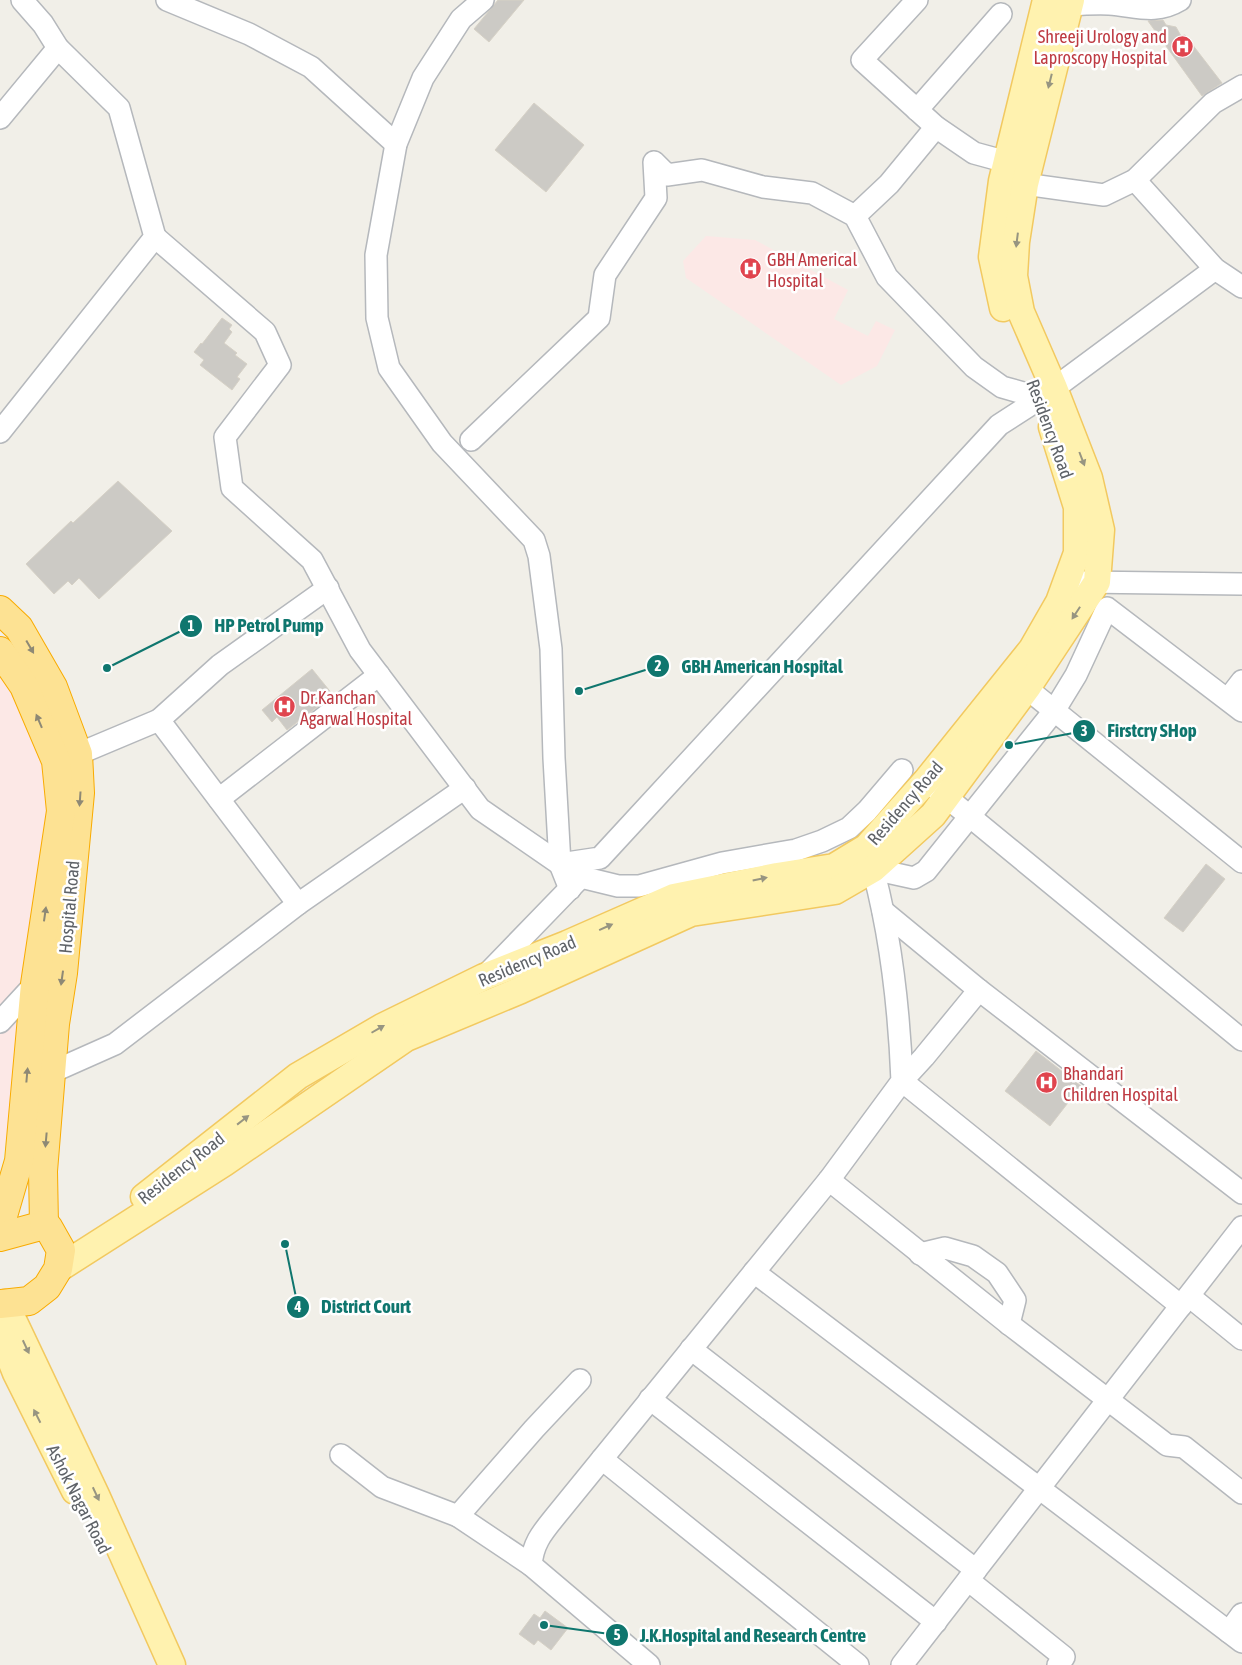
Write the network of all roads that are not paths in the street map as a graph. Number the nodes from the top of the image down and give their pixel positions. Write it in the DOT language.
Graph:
graph roads {
  1 [pos="22,0"];
  2 [pos="167,0"];
  3 [pos="483,0"];
  4 [pos="917,0"];
  5 [pos="1180,0"];
  6 [pos="1058,3"];
  7 [pos="1001,14"];
  8 [pos="58,48"];
  9 [pos="1242,86"];
  10 [pos="917,110"];
  11 [pos="0,118"];
  12 [pos="936,127"];
  13 [pos="396,144"];
  14 [pos="1011,176"];
  15 [pos="1135,180"];
  16 [pos="855,216"];
  17 [pos="155,237"];
  18 [pos="1215,269"];
  19 [pos="1242,286"];
  20 [pos="1048,393"];
  21 [pos="0,432"];
  22 [pos="472,440"];
  23 [pos="1066,582"];
  24 [pos="1096,582"];
  25 [pos="1242,584"];
  26 [pos="328,588"];
  27 [pos="0,610"];
  28 [pos="0,651"];
  29 [pos="379,675"];
  30 [pos="1242,681"];
  31 [pos="1019,682"];
  32 [pos="1235,705"];
  33 [pos="1054,711"];
  34 [pos="159,720"];
  35 [pos="67,758"];
  36 [pos="902,770"];
  37 [pos="465,788"];
  38 [pos="936,789"];
  39 [pos="219,799"];
  40 [pos="970,817"];
  41 [pos="600,858"];
  42 [pos="870,858"];
  43 [pos="1242,862"];
  44 [pos="560,864"];
  45 [pos="576,883"];
  46 [pos="298,904"];
  47 [pos="883,911"];
  48 [pos="484,978"];
  49 [pos="35,984"];
  50 [pos="979,990"];
  51 [pos="486,1005"];
  52 [pos="0,1022"];
  53 [pos="1242,1040"];
  54 [pos="52,1072"];
  55 [pos="902,1081"];
  56 [pos="829,1180"];
  57 [pos="1242,1193"];
  58 [pos="44,1225"];
  59 [pos="0,1226"];
  60 [pos="1242,1227"];
  61 [pos="0,1237"];
  62 [pos="920,1254"];
  63 [pos="60,1260"];
  64 [pos="754,1272"];
  65 [pos="1185,1301"];
  66 [pos="3,1303"];
  67 [pos="1009,1324"];
  68 [pos="0,1333"];
  69 [pos="1242,1339"];
  70 [pos="691,1348"];
  71 [pos="580,1380"];
  72 [pos="650,1399"];
  73 [pos="1107,1400"];
  74 [pos="341,1455"];
  75 [pos="602,1459"];
  76 [pos="1039,1488"];
  77 [pos="1242,1492"];
  78 [pos="458,1516"];
  79 [pos="531,1565"];
  80 [pos="972,1575"];
  81 [pos="1242,1614"];
  82 [pos="936,1622"];
  83 [pos="1235,1637"];
  84 [pos="158,1665"];
  85 [pos="172,1665"];
  86 [pos="649,1665"];
  87 [pos="858,1665"];
  88 [pos="902,1665"];
  89 [pos="1058,1665"];
  1 -- 8 [label="street"];
  2 -- 13 [label="street"];
  3 -- 13 [label="street"];
  4 -- 10 [label="street"];
  5 -- 6 [label="street"];
  6 -- 14 [label="main road, Residency Road"];
  7 -- 10 [label="street"];
  8 -- 11 [label="street"];
  8 -- 17 [label="street"];
  9 -- 15 [label="street"];
  10 -- 12 [label="street"];
  12 -- 14 [label="street"];
  12 -- 16 [label="street"];
  13 -- 44 [label="street"];
  14 -- 15 [label="street"];
  14 -- 20 [label="main road, Residency Road"];
  15 -- 18 [label="street"];
  16 -- 20 [label="street"];
  16 -- 22 [label="street"];
  17 -- 21 [label="street"];
  17 -- 26 [label="street"];
  18 -- 19 [label="street"];
  18 -- 20 [label="street"];
  20 -- 23 [label="main road, Residency Road"];
  20 -- 24 [label="main road, one-way"];
  20 -- 41 [label="street"];
  23 -- 24 [label="street"];
  23 -- 31 [label="main road, Residency Road"];
  24 -- 25 [label="street"];
  24 -- 31 [label="main road, one-way"];
  26 -- 29 [label="street"];
  26 -- 34 [label="street"];
  27 -- 35 [label="highway, Hospital Road, one-way"];
  35 -- 28 [label="highway, one-way"];
  29 -- 37 [label="street"];
  29 -- 39 [label="street"];
  30 -- 32 [label="street"];
  31 -- 33 [label="street"];
  31 -- 38 [label="main road, Residency Road"];
  32 -- 33 [label="street"];
  33 -- 40 [label="street"];
  33 -- 43 [label="street"];
  34 -- 35 [label="street"];
  34 -- 39 [label="street"];
  49 -- 35 [label="highway, one-way"];
  35 -- 54 [label="highway, Hospital Road, one-way"];
  36 -- 45 [label="street"];
  37 -- 44 [label="street"];
  37 -- 46 [label="street"];
  38 -- 40 [label="street"];
  38 -- 42 [label="main road, Residency Road"];
  39 -- 46 [label="street"];
  40 -- 42 [label="street"];
  40 -- 53 [label="street"];
  41 -- 44 [label="street"];
  41 -- 45 [label="street"];
  42 -- 47 [label="street"];
  48 -- 42 [label="main road, Residency Road, one-way"];
  42 -- 51 [label="main road"];
  44 -- 45 [label="street"];
  45 -- 48 [label="street"];
  46 -- 54 [label="street"];
  47 -- 50 [label="street"];
  47 -- 55 [label="street"];
  48 -- 51 [label="street"];
  63 -- 48 [label="main road, Residency Road, one-way"];
  49 -- 52 [label="street"];
  59 -- 49 [label="highway, one-way"];
  50 -- 55 [label="street"];
  50 -- 57 [label="street"];
  51 -- 63 [label="main road"];
  54 -- 58 [label="highway, Hospital Road, one-way"];
  55 -- 56 [label="street"];
  55 -- 65 [label="street"];
  56 -- 62 [label="street"];
  56 -- 64 [label="street"];
  58 -- 61 [label="highway"];
  58 -- 63 [label="highway"];
  60 -- 65 [label="street"];
  62 -- 67 [label="street"];
  62 -- 67 [label="street"];
  63 -- 66 [label="highway"];
  64 -- 70 [label="street"];
  64 -- 76 [label="street"];
  65 -- 69 [label="street"];
  65 -- 73 [label="street"];
  66 -- 85 [label="main road, one-way"];
  67 -- 73 [label="street"];
  84 -- 68 [label="main road, Ashok Nagar Road, one-way"];
  70 -- 72 [label="street"];
  70 -- 80 [label="street"];
  71 -- 78 [label="street"];
  72 -- 75 [label="street"];
  72 -- 82 [label="street"];
  73 -- 76 [label="street"];
  73 -- 77 [label="street"];
  74 -- 78 [label="street"];
  75 -- 79 [label="street"];
  75 -- 87 [label="street"];
  76 -- 80 [label="street"];
  76 -- 83 [label="street"];
  78 -- 79 [label="street"];
  79 -- 86 [label="street"];
  80 -- 82 [label="street"];
  80 -- 89 [label="street"];
  81 -- 83 [label="street"];
  82 -- 88 [label="street"];
}
